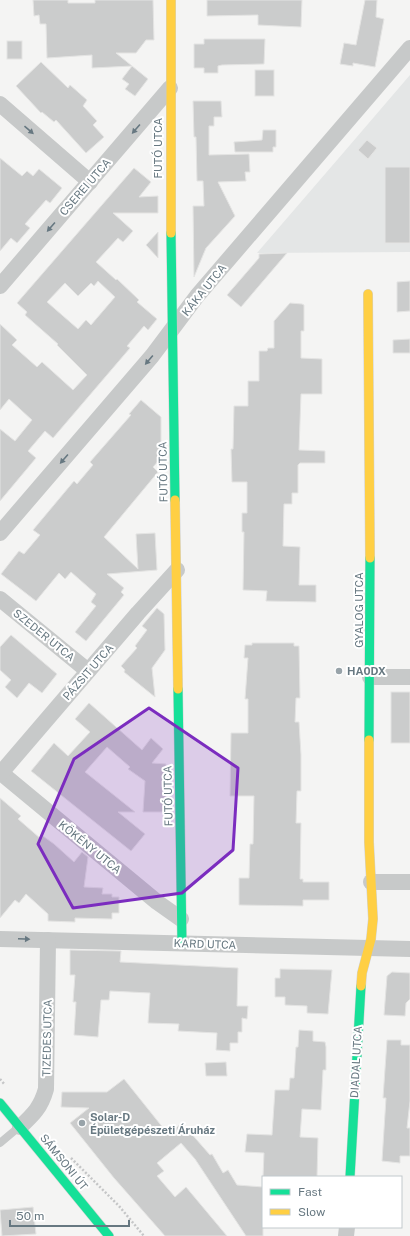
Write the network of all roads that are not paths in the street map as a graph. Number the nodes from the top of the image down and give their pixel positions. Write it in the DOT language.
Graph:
graph roads {
  1 [pos="172,0"];
  2 [pos="410,48"];
  3 [pos="170,88"];
  4 [pos="0,104"];
  5 [pos="90,182"];
  6 [pos="0,286"];
  7 [pos="368,294"];
  8 [pos="173,329"];
  9 [pos="0,533"];
  10 [pos="177,570"];
  11 [pos="0,599"];
  12 [pos="88,671"];
  13 [pos="370,677"];
  14 [pos="410,677"];
  15 [pos="0,773"];
  16 [pos="371,882"];
  17 [pos="410,882"];
  18 [pos="181,919"];
  19 [pos="0,939"];
  20 [pos="48,940"];
  21 [pos="182,944"];
  22 [pos="368,948"];
  23 [pos="410,949"];
  24 [pos="0,1103"];
  25 [pos="20,1127"];
  26 [pos="0,1143"];
  27 [pos="350,1176"];
  28 [pos="109,1236"];
  1 -- 3 [label="street, FUTÓ UTCA"];
  2 -- 8 [label="street, KÁKA UTCA"];
  3 -- 5 [label="street, CSEREI UTCA, one-way"];
  3 -- 8 [label="street, FUTÓ UTCA"];
  4 -- 5 [label="street, one-way"];
  5 -- 6 [label="street, CSEREI UTCA, one-way"];
  7 -- 13 [label="street, GYALOG UTCA"];
  8 -- 9 [label="street, KÁKA UTCA, one-way"];
  8 -- 10 [label="street, FUTÓ UTCA"];
  10 -- 12 [label="street, PÁZSIT UTCA"];
  10 -- 18 [label="street, FUTÓ UTCA"];
  11 -- 12 [label="street, SZEDER UTCA"];
  12 -- 15 [label="street, PÁZSIT UTCA"];
  13 -- 14 [label="street"];
  13 -- 16 [label="street, GYALOG UTCA"];
  15 -- 18 [label="street, KÖKÉNY UTCA"];
  16 -- 17 [label="street"];
  16 -- 22 [label="street, GYALOG UTCA"];
  18 -- 21 [label="street, FUTÓ UTCA"];
  19 -- 20 [label="street, KARD UTCA, one-way"];
  20 -- 21 [label="street, KARD UTCA"];
  20 -- 25 [label="street, TIZEDES UTCA"];
  21 -- 22 [label="street, KARD UTCA"];
  22 -- 23 [label="street, KARD UTCA"];
  22 -- 27 [label="street, DIADAL UTCA"];
  24 -- 25 [label="street, SÁMSONI ÚT"];
  25 -- 26 [label="lane"];
  25 -- 28 [label="street, SÁMSONI ÚT"];
}
